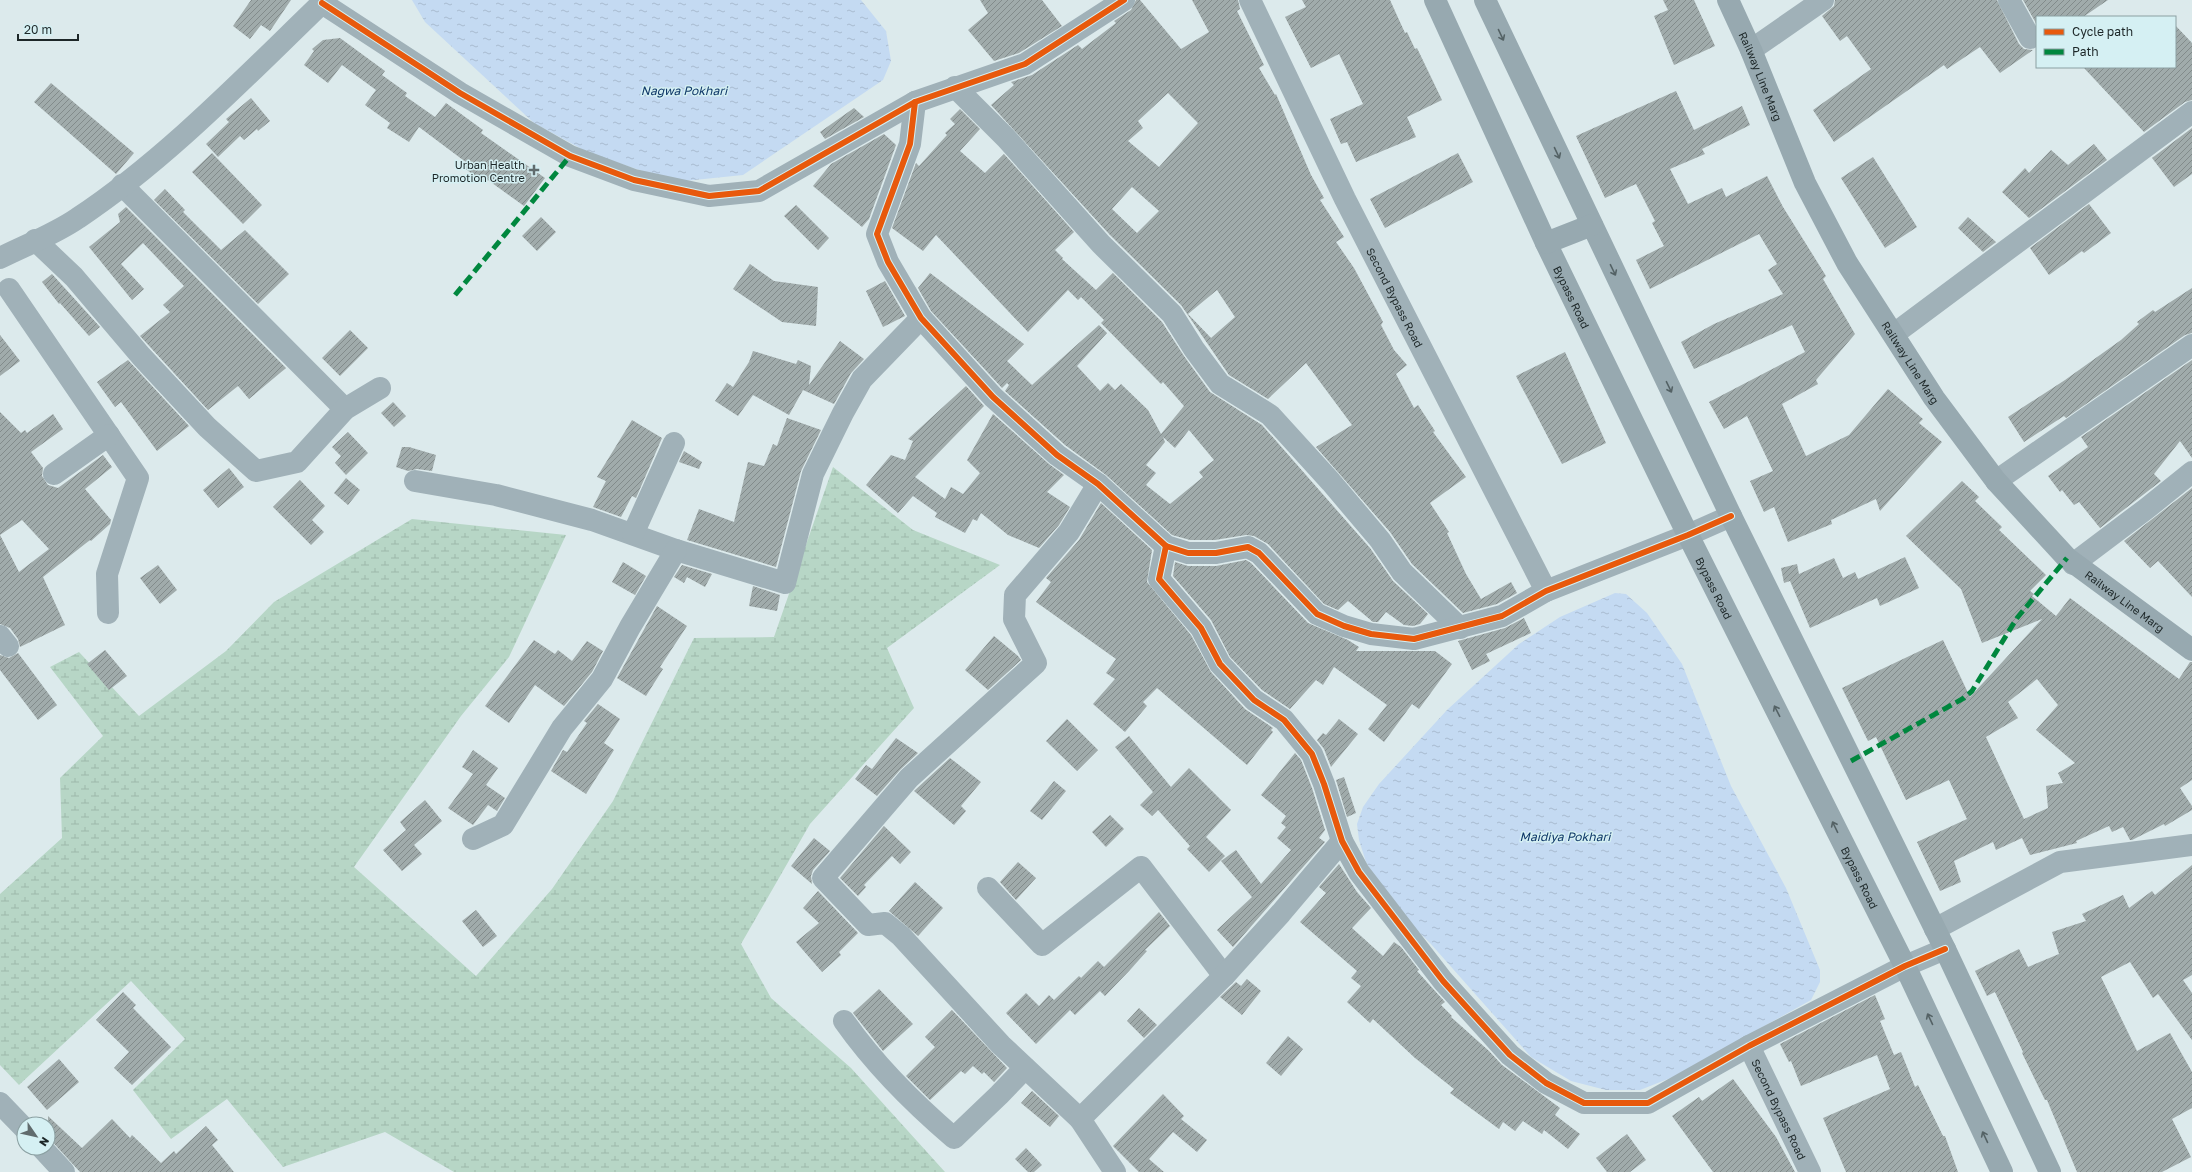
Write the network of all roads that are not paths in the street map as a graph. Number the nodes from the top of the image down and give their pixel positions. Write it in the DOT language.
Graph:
graph roads {
  1 [pos="1124,0"];
  2 [pos="1250,0"];
  3 [pos="1435,0"];
  4 [pos="1485,0"];
  5 [pos="1728,0"];
  6 [pos="1824,0"];
  7 [pos="2009,0"];
  8 [pos="323,1"];
  9 [pos="2030,38"];
  10 [pos="1751,50"];
  11 [pos="955,87"];
  12 [pos="915,102"];
  13 [pos="2192,112"];
  14 [pos="122,185"];
  15 [pos="1592,225"];
  16 [pos="35,240"];
  17 [pos="1546,243"];
  18 [pos="0,258"];
  19 [pos="0,269"];
  20 [pos="5,294"];
  21 [pos="920,318"];
  22 [pos="1894,334"];
  23 [pos="2192,344"];
  24 [pos="380,388"];
  25 [pos="345,410"];
  26 [pos="109,435"];
  27 [pos="674,443"];
  28 [pos="2192,472"];
  29 [pos="54,474"];
  30 [pos="415,481"];
  31 [pos="1996,481"];
  32 [pos="1098,484"];
  33 [pos="1731,516"];
  34 [pos="633,534"];
  35 [pos="1688,535"];
  36 [pos="1166,546"];
  37 [pos="676,550"];
  38 [pos="2073,564"];
  39 [pos="1546,591"];
  40 [pos="108,613"];
  41 [pos="1460,628"];
  42 [pos="2192,650"];
  43 [pos="473,839"];
  44 [pos="1342,841"];
  45 [pos="2192,845"];
  46 [pos="988,888"];
  47 [pos="1935,928"];
  48 [pos="1945,949"];
  49 [pos="1905,966"];
  50 [pos="1224,976"];
  51 [pos="844,1021"];
  52 [pos="1749,1046"];
  53 [pos="1025,1068"];
  54 [pos="3,1111"];
  55 [pos="1080,1118"];
  56 [pos="16,1122"];
  57 [pos="49,1156"];
  58 [pos="64,1172"];
  59 [pos="1115,1172"];
  60 [pos="1810,1172"];
  61 [pos="2002,1172"];
  62 [pos="2050,1172"];
  1 -- 11 [label="street"];
  2 -- 39 [label="street, Second Bypass Road"];
  3 -- 17 [label="main road, Bypass Road"];
  4 -- 15 [label="main road, one-way"];
  5 -- 10 [label="main road, Railway Line Marg"];
  6 -- 10 [label="street"];
  7 -- 9 [label="street"];
  8 -- 12 [label="street"];
  8 -- 14 [label="street"];
  10 -- 22 [label="main road, Railway Line Marg"];
  11 -- 12 [label="street"];
  11 -- 41 [label="street"];
  12 -- 21 [label="street"];
  13 -- 22 [label="street"];
  14 -- 16 [label="street"];
  14 -- 25 [label="street"];
  15 -- 17 [label="main road"];
  15 -- 33 [label="main road, one-way"];
  16 -- 18 [label="street"];
  16 -- 25 [label="street"];
  17 -- 35 [label="main road, Bypass Road"];
  19 -- 20 [label="street"];
  20 -- 26 [label="street"];
  21 -- 32 [label="street"];
  21 -- 37 [label="street"];
  22 -- 31 [label="main road, Railway Line Marg"];
  23 -- 31 [label="street"];
  24 -- 25 [label="street"];
  26 -- 29 [label="street"];
  26 -- 40 [label="street"];
  27 -- 34 [label="street"];
  28 -- 38 [label="street"];
  30 -- 34 [label="street"];
  31 -- 38 [label="main road, Railway Line Marg"];
  32 -- 36 [label="street"];
  32 -- 53 [label="street"];
  33 -- 35 [label="street"];
  33 -- 47 [label="main road"];
  34 -- 37 [label="street"];
  35 -- 39 [label="street"];
  49 -- 35 [label="main road, Bypass Road, one-way"];
  36 -- 41 [label="street"];
  36 -- 44 [label="street"];
  37 -- 43 [label="street"];
  38 -- 42 [label="main road, Railway Line Marg"];
  39 -- 41 [label="street"];
  44 -- 50 [label="street"];
  44 -- 52 [label="street"];
  45 -- 47 [label="street"];
  46 -- 50 [label="street"];
  47 -- 48 [label="main road"];
  48 -- 49 [label="street"];
  48 -- 62 [label="main road"];
  49 -- 52 [label="street"];
  61 -- 49 [label="main road, Bypass Road, one-way"];
  50 -- 55 [label="street"];
  51 -- 53 [label="street"];
  52 -- 60 [label="street, Second Bypass Road"];
  53 -- 55 [label="street"];
  54 -- 56 [label="street"];
  55 -- 59 [label="street"];
  57 -- 58 [label="street"];
}
